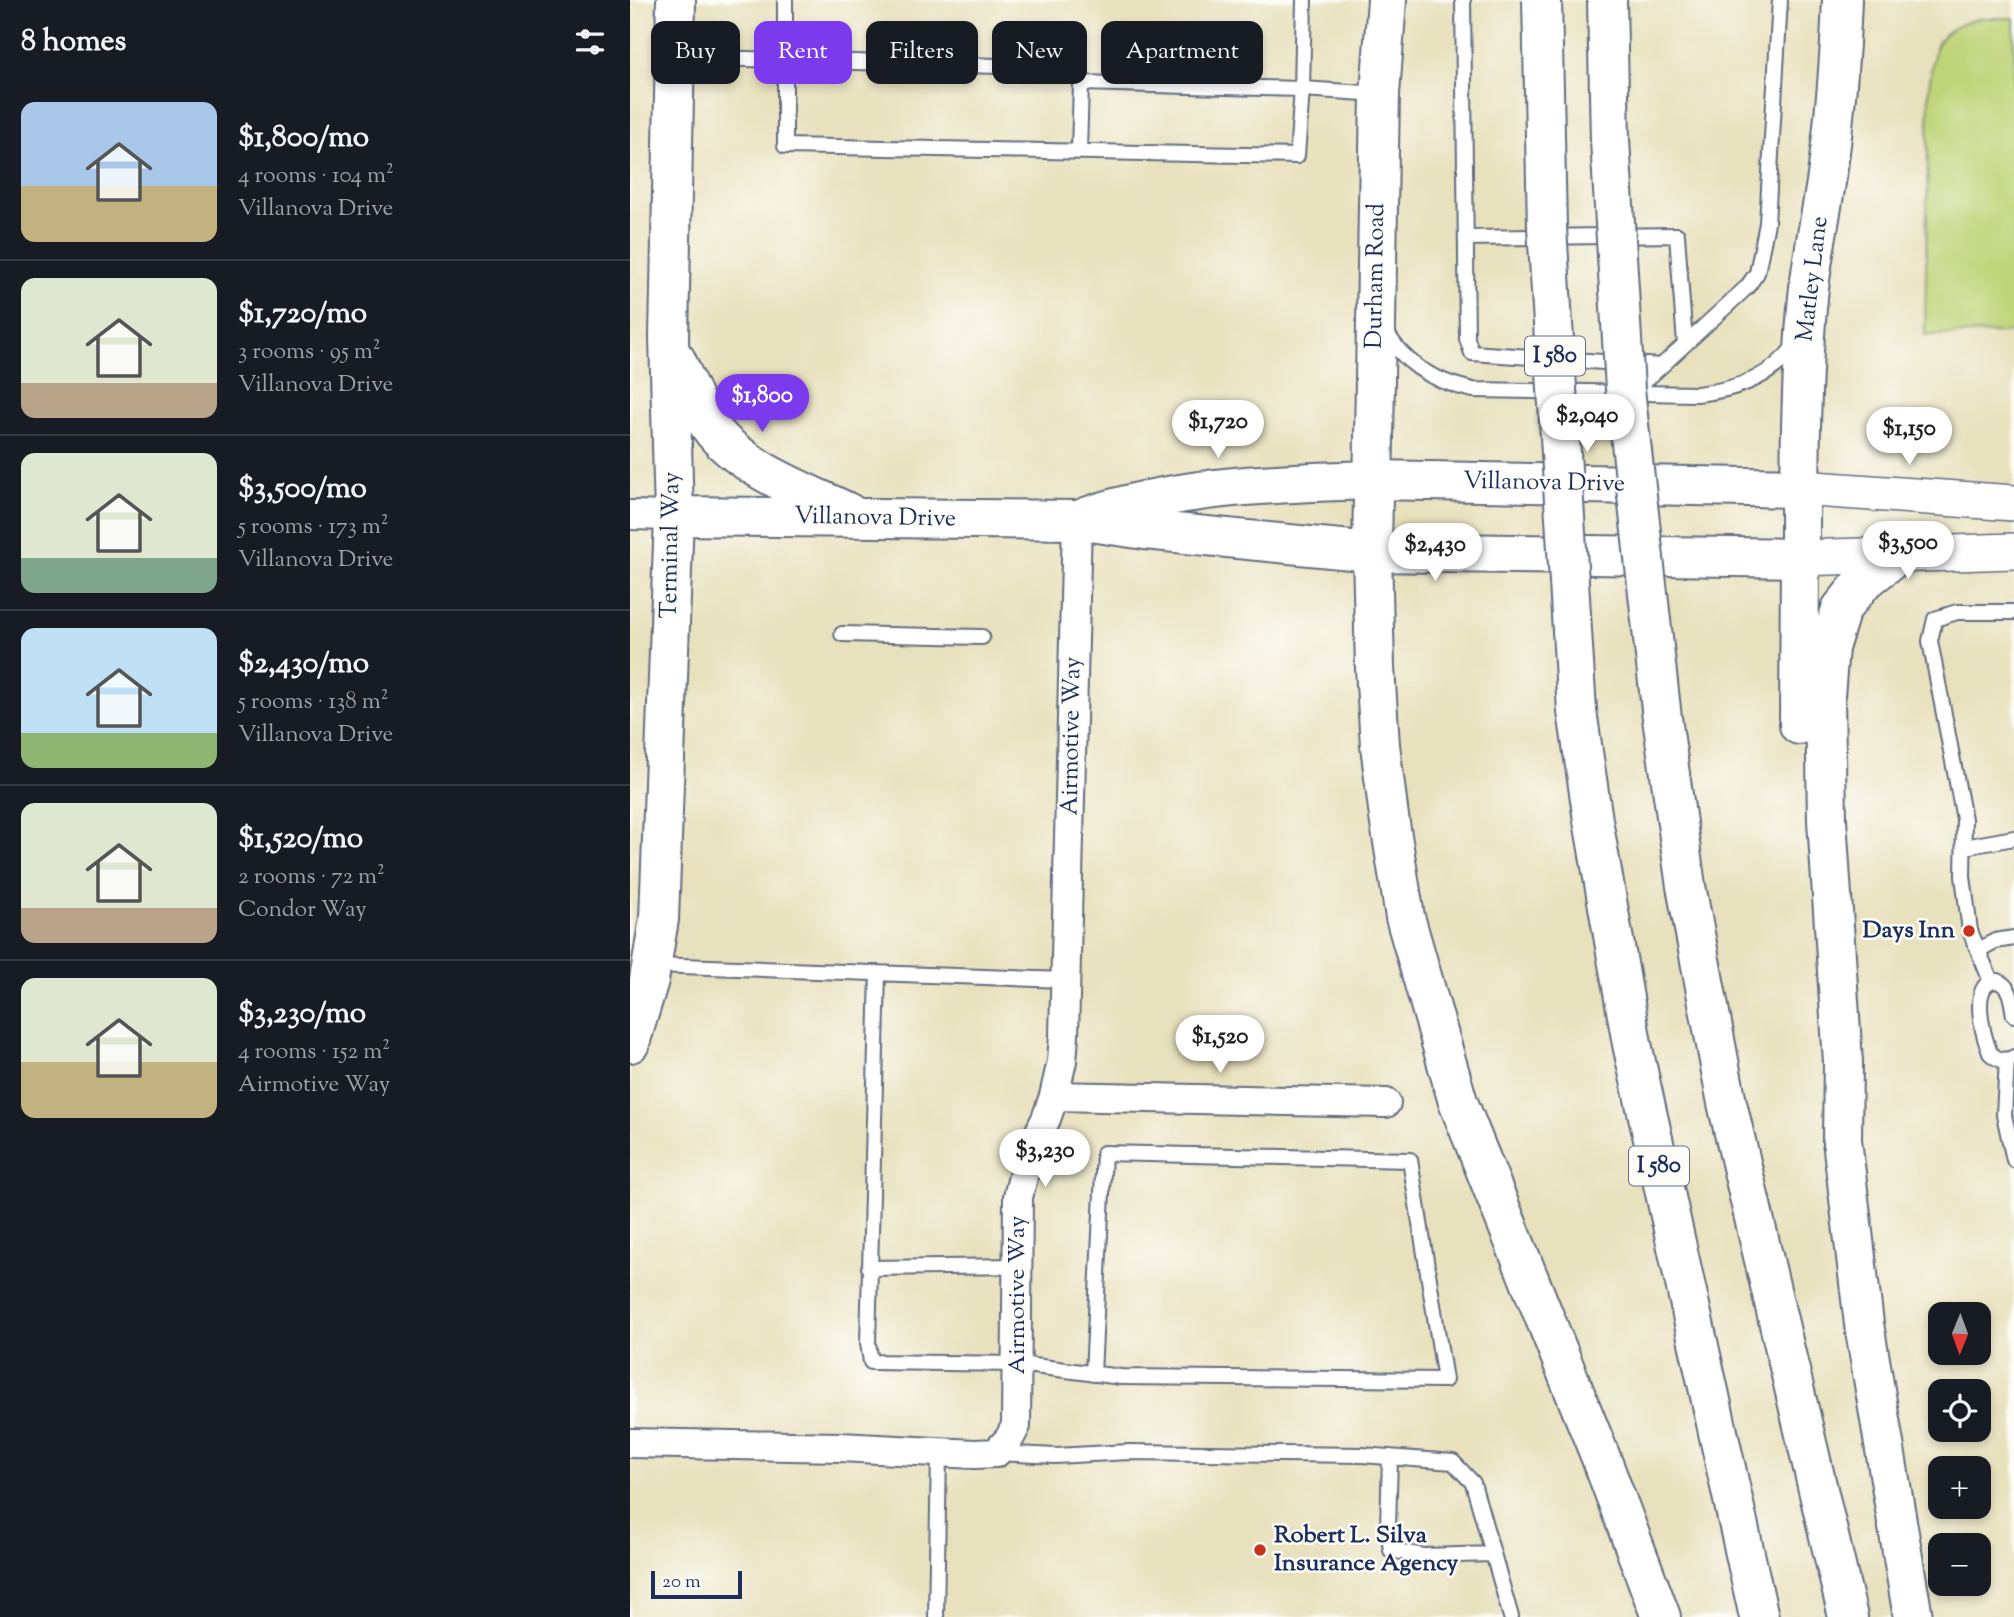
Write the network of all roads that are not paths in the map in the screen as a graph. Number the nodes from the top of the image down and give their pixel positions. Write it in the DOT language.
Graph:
graph roads {
  1 [pos="676,0"];
  2 [pos="785,0"];
  3 [pos="1304,0"];
  4 [pos="1387,0"];
  5 [pos="1463,0"];
  6 [pos="1542,0"];
  7 [pos="1607,0"];
  8 [pos="1780,0"];
  9 [pos="1842,0"];
  10 [pos="676,21"];
  11 [pos="785,21"];
  12 [pos="852,61"];
  13 [pos="992,65"];
  14 [pos="1087,83"];
  15 [pos="675,84"];
  16 [pos="785,84"];
  17 [pos="1081,84"];
  18 [pos="1302,89"];
  19 [pos="1380,94"];
  20 [pos="1079,152"];
  21 [pos="1466,238"];
  22 [pos="1376,294"];
  23 [pos="1806,322"];
  24 [pos="1685,344"];
  25 [pos="669,346"];
  26 [pos="1661,366"];
  27 [pos="1632,393"];
  28 [pos="1374,480"];
  29 [pos="1800,488"];
  30 [pos="2014,503"];
  31 [pos="630,515"];
  32 [pos="674,516"];
  33 [pos="858,517"];
  34 [pos="1077,520"];
  35 [pos="2014,551"];
  36 [pos="1372,552"];
  37 [pos="1900,553"];
  38 [pos="1800,558"];
  39 [pos="2014,612"];
  40 [pos="842,634"];
  41 [pos="982,637"];
  42 [pos="2014,838"];
  43 [pos="1964,846"];
  44 [pos="2014,938"];
  45 [pos="1979,950"];
  46 [pos="652,965"];
  47 [pos="878,973"];
  48 [pos="1065,980"];
  49 [pos="1991,981"];
  50 [pos="2014,1015"];
  51 [pos="630,1043"];
  52 [pos="2010,1058"];
  53 [pos="2011,1092"];
  54 [pos="1054,1096"];
  55 [pos="1386,1103"];
  56 [pos="1842,1140"];
  57 [pos="2014,1160"];
  58 [pos="1018,1266"];
  59 [pos="869,1268"];
  60 [pos="1017,1364"];
  61 [pos="1093,1374"];
  62 [pos="630,1443"];
  63 [pos="996,1453"];
  64 [pos="940,1454"];
  65 [pos="1390,1457"];
  66 [pos="1493,1555"];
  67 [pos="936,1617"];
  68 [pos="1511,1617"];
  69 [pos="1661,1617"];
  70 [pos="1759,1617"];
  71 [pos="1848,1617"];
  72 [pos="1913,1617"];
  1 -- 10 [label="main road, Terminal Way"];
  2 -- 11 [label="lane"];
  3 -- 18 [label="lane"];
  4 -- 19 [label="main road, Durham Road"];
  5 -- 21 [label="lane"];
  6 -- 70 [label="main road, I 580, bridge"];
  7 -- 71 [label="main road, I 580, bridge"];
  8 -- 24 [label="lane"];
  9 -- 23 [label="main road, Matley Lane"];
  12 -- 13 [label="lane"];
  14 -- 18 [label="lane"];
  15 -- 25 [label="main road, Terminal Way"];
  16 -- 20 [label="lane"];
  17 -- 20 [label="lane"];
  18 -- 19 [label="lane"];
  18 -- 20 [label="lane"];
  19 -- 22 [label="main road, Durham Road"];
  21 -- 24 [label="lane"];
  21 -- 26 [label="lane"];
  22 -- 27 [label="lane"];
  22 -- 28 [label="main road, Durham Road"];
  23 -- 27 [label="lane"];
  23 -- 29 [label="main road, Matley Lane"];
  24 -- 26 [label="lane"];
  25 -- 32 [label="main road, Terminal Way"];
  25 -- 33 [label="main road"];
  26 -- 27 [label="lane"];
  28 -- 29 [label="main road, Villanova Drive"];
  28 -- 34 [label="main road, Villanova Drive"];
  28 -- 36 [label="main road, Durham Road"];
  29 -- 30 [label="street, Villanova Drive"];
  29 -- 38 [label="main road, Matley Lane"];
  31 -- 32 [label="street"];
  32 -- 33 [label="main road, Villanova Drive"];
  32 -- 46 [label="main road, Terminal Way"];
  33 -- 34 [label="main road, Villanova Drive"];
  34 -- 36 [label="main road, Villanova Drive"];
  34 -- 48 [label="street, Airmotive Way"];
  35 -- 37 [label="street, Villanova Drive"];
  36 -- 38 [label="main road, Villanova Drive"];
  36 -- 69 [label="main road, Durham Road"];
  37 -- 38 [label="street, Villanova Drive"];
  37 -- 56 [label="main road"];
  38 -- 56 [label="main road, Matley Lane"];
  39 -- 43 [label="lane"];
  40 -- 41 [label="lane"];
  42 -- 43 [label="lane"];
  43 -- 45 [label="lane"];
  44 -- 45 [label="lane"];
  45 -- 49 [label="lane"];
  46 -- 47 [label="lane"];
  46 -- 51 [label="main road, Terminal Way"];
  47 -- 48 [label="lane"];
  47 -- 59 [label="lane"];
  48 -- 54 [label="street, Airmotive Way"];
  49 -- 50 [label="lane"];
  49 -- 52 [label="lane"];
  52 -- 53 [label="lane"];
  53 -- 57 [label="lane"];
  54 -- 55 [label="street"];
  54 -- 58 [label="street, Airmotive Way"];
  56 -- 72 [label="main road"];
  58 -- 59 [label="lane"];
  58 -- 60 [label="street, Airmotive Way"];
  59 -- 60 [label="lane"];
  60 -- 61 [label="lane"];
  60 -- 63 [label="street, Airmotive Way"];
  61 -- 61 [label="lane"];
  62 -- 64 [label="street"];
  63 -- 64 [label="street"];
  63 -- 65 [label="lane"];
  64 -- 67 [label="lane"];
  65 -- 66 [label="lane"];
  65 -- 66 [label="lane"];
  66 -- 68 [label="lane"];
}
